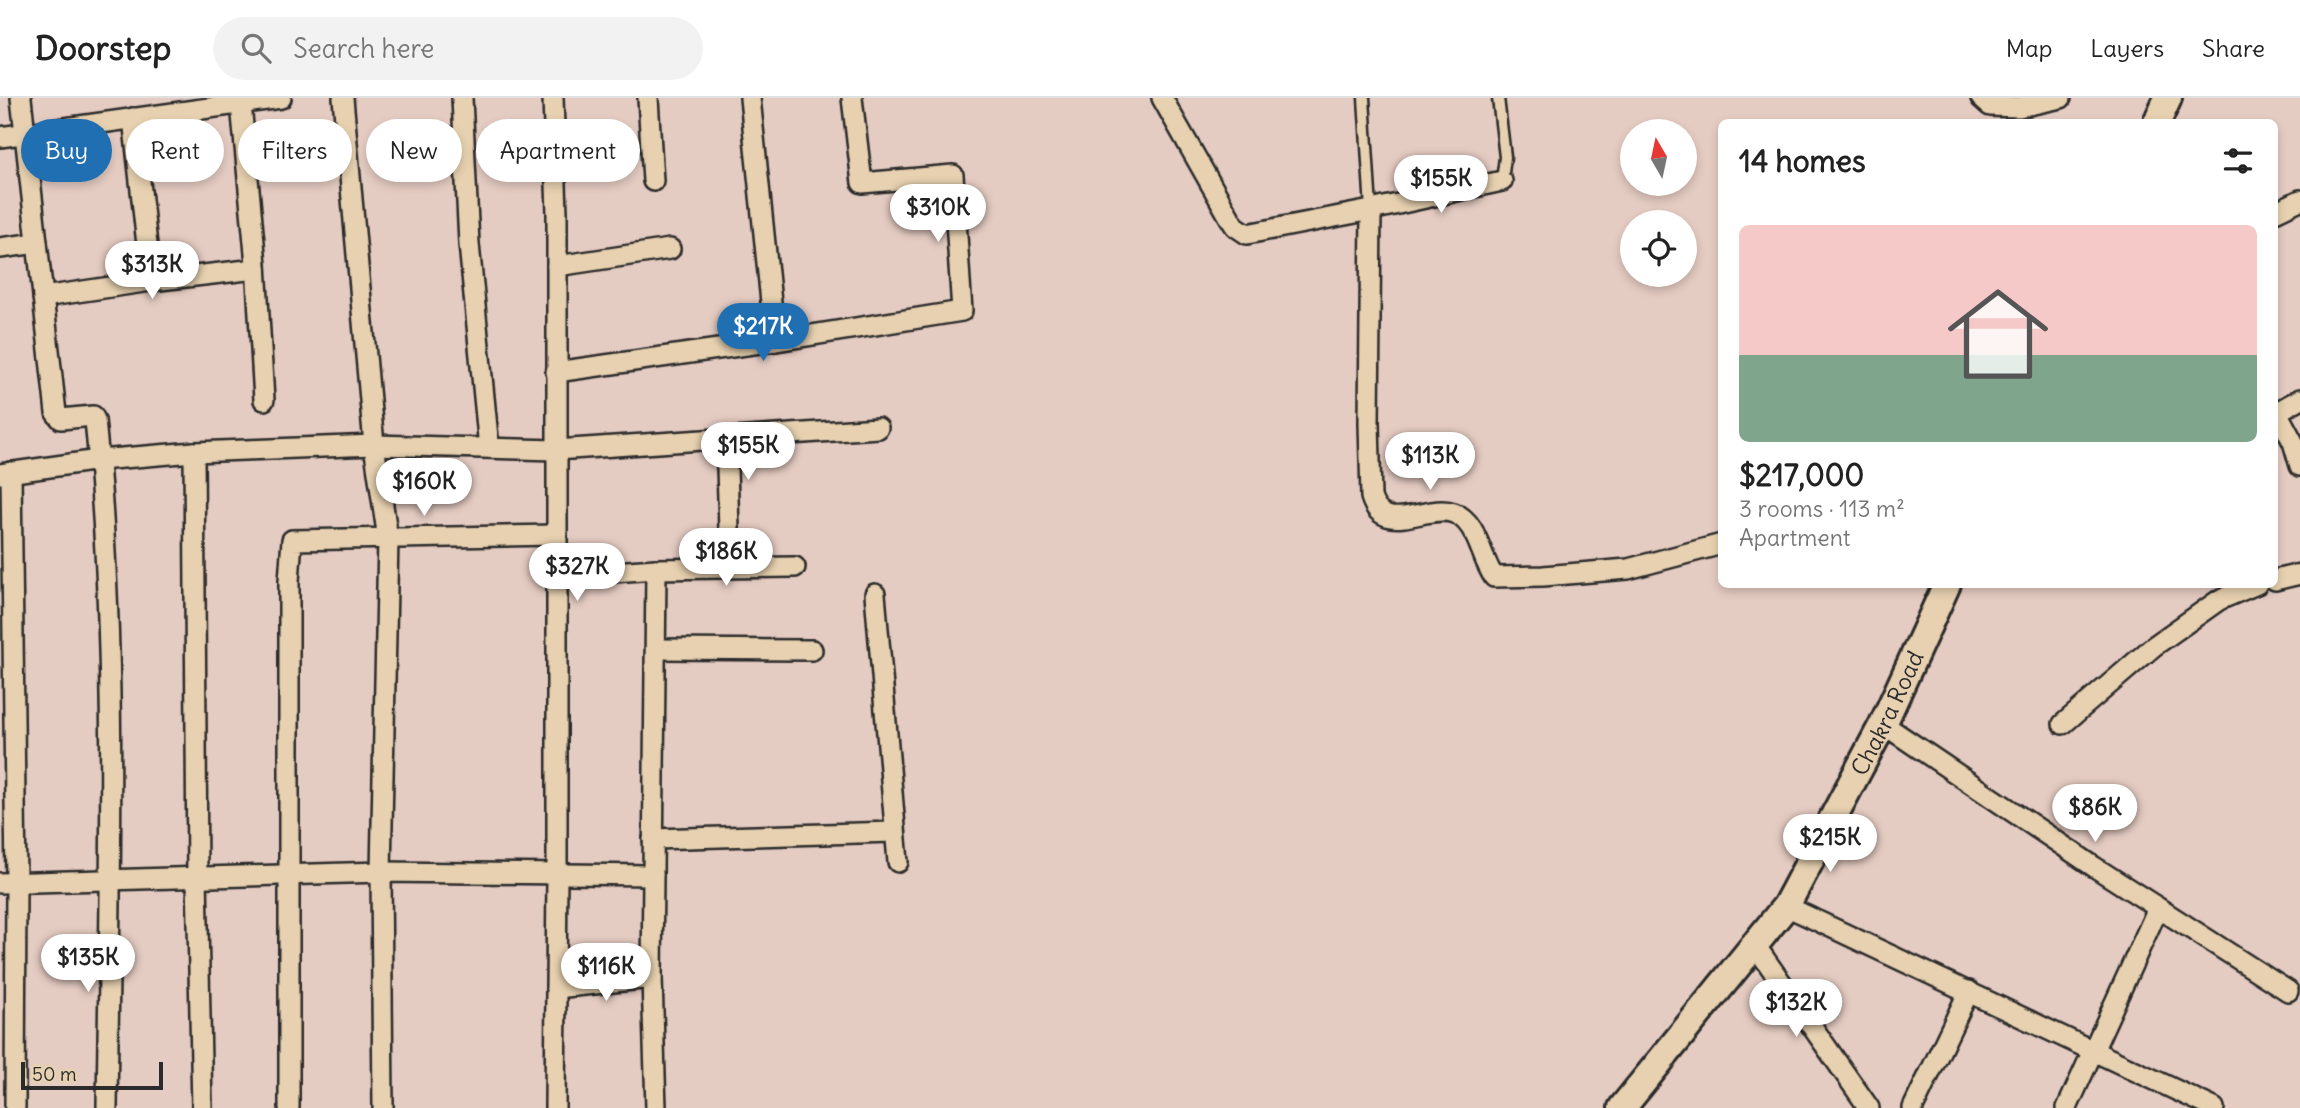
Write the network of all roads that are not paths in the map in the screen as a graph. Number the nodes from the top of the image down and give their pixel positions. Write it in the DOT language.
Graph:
graph roads {
  1 [pos="21,98"];
  2 [pos="281,98"];
  3 [pos="343,98"];
  4 [pos="462,98"];
  5 [pos="552,98"];
  6 [pos="648,98"];
  7 [pos="750,98"];
  8 [pos="852,98"];
  9 [pos="1162,98"];
  10 [pos="1364,98"];
  11 [pos="1498,98"];
  12 [pos="1982,98"];
  13 [pos="2061,98"];
  14 [pos="2168,98"];
  15 [pos="241,104"];
  16 [pos="133,118"];
  17 [pos="23,119"];
  18 [pos="2158,119"];
  19 [pos="112,121"];
  20 [pos="21,135"];
  21 [pos="0,137"];
  22 [pos="653,181"];
  23 [pos="1502,181"];
  24 [pos="30,182"];
  25 [pos="2300,201"];
  26 [pos="1371,211"];
  27 [pos="2278,211"];
  28 [pos="37,243"];
  29 [pos="0,248"];
  30 [pos="670,249"];
  31 [pos="557,266"];
  32 [pos="256,269"];
  33 [pos="151,281"];
  34 [pos="43,298"];
  35 [pos="775,341"];
  36 [pos="556,372"];
  37 [pos="2300,399"];
  38 [pos="264,400"];
  39 [pos="2278,412"];
  40 [pos="2278,416"];
  41 [pos="878,428"];
  42 [pos="726,437"];
  43 [pos="374,445"];
  44 [pos="489,448"];
  45 [pos="556,450"];
  46 [pos="194,452"];
  47 [pos="99,460"];
  48 [pos="2300,466"];
  49 [pos="6,473"];
  50 [pos="729,529"];
  51 [pos="556,535"];
  52 [pos="388,539"];
  53 [pos="1718,545"];
  54 [pos="795,567"];
  55 [pos="656,569"];
  56 [pos="2300,573"];
  57 [pos="556,576"];
  58 [pos="2278,579"];
  59 [pos="1945,588"];
  60 [pos="2248,588"];
  61 [pos="876,594"];
  62 [pos="656,649"];
  63 [pos="811,650"];
  64 [pos="1884,724"];
  65 [pos="2063,724"];
  66 [pos="894,832"];
  67 [pos="653,839"];
  68 [pos="898,862"];
  69 [pos="382,872"];
  70 [pos="288,874"];
  71 [pos="557,874"];
  72 [pos="653,875"];
  73 [pos="197,877"];
  74 [pos="110,880"];
  75 [pos="8,883"];
  76 [pos="1786,906"];
  77 [pos="2158,908"];
  78 [pos="1755,945"];
  79 [pos="652,978"];
  80 [pos="556,988"];
  81 [pos="1969,992"];
  82 [pos="2288,992"];
  83 [pos="2094,1050"];
  84 [pos="1866,1107"];
  85 [pos="15,1108"];
  86 [pos="107,1108"];
  87 [pos="202,1108"];
  88 [pos="289,1108"];
  89 [pos="383,1108"];
  90 [pos="555,1108"];
  91 [pos="656,1108"];
  92 [pos="1622,1108"];
  93 [pos="1913,1108"];
  94 [pos="2067,1108"];
  95 [pos="2214,1108"];
  1 -- 17 [label="street"];
  2 -- 15 [label="street"];
  3 -- 43 [label="street"];
  4 -- 44 [label="street"];
  5 -- 31 [label="street"];
  6 -- 22 [label="street"];
  7 -- 35 [label="street"];
  8 -- 35 [label="street"];
  9 -- 26 [label="street"];
  10 -- 26 [label="lane"];
  11 -- 23 [label="lane"];
  12 -- 13 [label="street"];
  14 -- 18 [label="main road"];
  15 -- 16 [label="street"];
  15 -- 32 [label="street"];
  16 -- 19 [label="street"];
  16 -- 33 [label="street"];
  20 -- 21 [label="street"];
  23 -- 26 [label="street"];
  24 -- 28 [label="street"];
  25 -- 27 [label="street"];
  26 -- 53 [label="street"];
  28 -- 29 [label="street"];
  28 -- 34 [label="street"];
  30 -- 31 [label="street"];
  31 -- 36 [label="street"];
  32 -- 33 [label="street"];
  32 -- 38 [label="street"];
  33 -- 34 [label="street"];
  34 -- 47 [label="street"];
  35 -- 36 [label="street"];
  36 -- 45 [label="street"];
  37 -- 39 [label="street"];
  40 -- 48 [label="street"];
  41 -- 42 [label="street"];
  42 -- 45 [label="street"];
  42 -- 50 [label="street"];
  43 -- 44 [label="street"];
  43 -- 46 [label="street"];
  43 -- 52 [label="street"];
  44 -- 45 [label="street"];
  45 -- 51 [label="street"];
  46 -- 47 [label="street"];
  46 -- 73 [label="street"];
  47 -- 49 [label="street"];
  47 -- 74 [label="street"];
  49 -- 75 [label="street"];
  51 -- 52 [label="street"];
  51 -- 57 [label="street"];
  52 -- 69 [label="street"];
  52 -- 70 [label="street"];
  54 -- 55 [label="street"];
  55 -- 57 [label="street"];
  55 -- 62 [label="street"];
  56 -- 58 [label="street"];
  57 -- 71 [label="street"];
  59 -- 64 [label="main road, Chakra Road"];
  60 -- 65 [label="street"];
  61 -- 66 [label="street"];
  62 -- 63 [label="street"];
  62 -- 67 [label="street"];
  64 -- 76 [label="main road, Chakra Road"];
  64 -- 77 [label="street"];
  66 -- 67 [label="street"];
  66 -- 68 [label="street"];
  67 -- 72 [label="street"];
  69 -- 70 [label="street"];
  69 -- 71 [label="street"];
  69 -- 89 [label="street"];
  70 -- 73 [label="street"];
  70 -- 88 [label="street"];
  71 -- 72 [label="street"];
  71 -- 80 [label="street"];
  72 -- 79 [label="street"];
  73 -- 74 [label="street"];
  73 -- 87 [label="street"];
  74 -- 75 [label="street"];
  74 -- 86 [label="street"];
  75 -- 85 [label="street"];
  76 -- 78 [label="main road, Chakra Road"];
  76 -- 81 [label="street"];
  77 -- 82 [label="street"];
  77 -- 83 [label="street"];
  78 -- 84 [label="street"];
  78 -- 92 [label="main road, Chakra Road"];
  79 -- 80 [label="street"];
  79 -- 91 [label="street"];
  80 -- 90 [label="street"];
  81 -- 83 [label="street"];
  81 -- 93 [label="street"];
  83 -- 94 [label="street"];
  83 -- 95 [label="street"];
}
